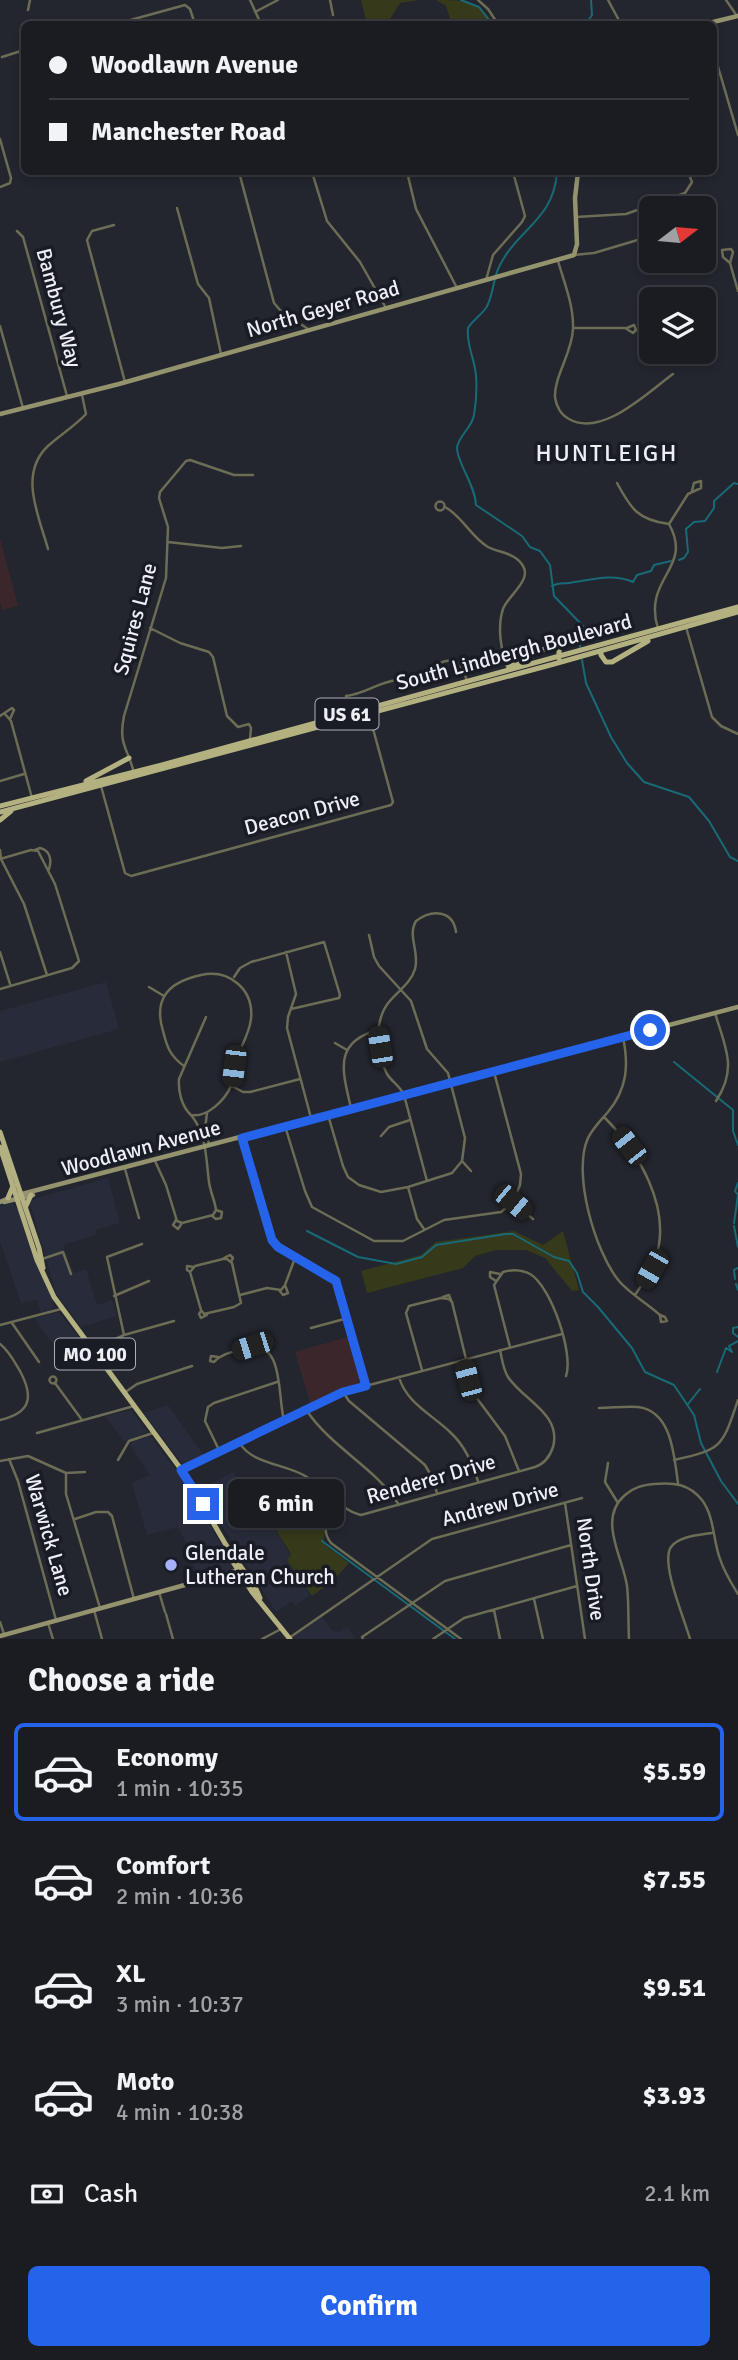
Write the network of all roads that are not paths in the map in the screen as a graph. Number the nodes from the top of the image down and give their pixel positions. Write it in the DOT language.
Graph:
graph roads {
  1 [pos="30,0"];
  2 [pos="250,0"];
  3 [pos="278,0"];
  4 [pos="330,0"];
  5 [pos="478,0"];
  6 [pos="608,0"];
  7 [pos="726,0"];
  8 [pos="28,10"];
  9 [pos="255,12"];
  10 [pos="333,15"];
  11 [pos="737,16"];
  12 [pos="127,21"];
  13 [pos="194,21"];
  14 [pos="260,21"];
  15 [pos="496,21"];
  16 [pos="619,21"];
  17 [pos="717,21"];
  18 [pos="21,51"];
  19 [pos="2,57"];
  20 [pos="717,63"];
  21 [pos="738,135"];
  22 [pos="0,139"];
  23 [pos="240,175"];
  24 [pos="313,175"];
  25 [pos="408,175"];
  26 [pos="514,175"];
  27 [pos="578,175"];
  28 [pos="689,175"];
  29 [pos="0,187"];
  30 [pos="177,208"];
  31 [pos="575,217"];
  32 [pos="114,225"];
  33 [pos="17,230"];
  34 [pos="639,240"];
  35 [pos="574,255"];
  36 [pos="558,261"];
  37 [pos="730,263"];
  38 [pos="488,280"];
  39 [pos="457,288"];
  40 [pos="738,292"];
  41 [pos="386,308"];
  42 [pos="0,326"];
  43 [pos="573,328"];
  44 [pos="627,328"];
  45 [pos="308,329"];
  46 [pos="222,354"];
  47 [pos="673,374"];
  48 [pos="125,382"];
  49 [pos="81,393"];
  50 [pos="67,397"];
  51 [pos="23,408"];
  52 [pos="0,414"];
  53 [pos="253,475"];
  54 [pos="617,483"];
  55 [pos="692,491"];
  56 [pos="444,507"];
  57 [pos="669,524"];
  58 [pos="168,542"];
  59 [pos="241,546"];
  60 [pos="48,549"];
  61 [pos="738,610"];
  62 [pos="686,627"];
  63 [pos="150,628"];
  64 [pos="658,632"];
  65 [pos="606,644"];
  66 [pos="601,651"];
  67 [pos="588,652"];
  68 [pos="559,656"];
  69 [pos="573,656"];
  70 [pos="554,664"];
  71 [pos="507,668"];
  72 [pos="500,673"];
  73 [pos="467,681"];
  74 [pos="346,696"];
  75 [pos="369,713"];
  76 [pos="5,715"];
  77 [pos="0,716"];
  78 [pos="10,719"];
  79 [pos="738,734"];
  80 [pos="250,741"];
  81 [pos="129,758"];
  82 [pos="25,774"];
  83 [pos="135,774"];
  84 [pos="0,781"];
  85 [pos="101,786"];
  86 [pos="73,787"];
  87 [pos="55,795"];
  88 [pos="32,798"];
  89 [pos="0,806"];
  90 [pos="18,807"];
  91 [pos="0,812"];
  92 [pos="0,820"];
  93 [pos="0,850"];
  94 [pos="35,850"];
  95 [pos="0,859"];
  96 [pos="48,870"];
  97 [pos="456,932"];
  98 [pos="369,935"];
  99 [pos="0,952"];
  100 [pos="286,952"];
  101 [pos="47,975"];
  102 [pos="233,978"];
  103 [pos="10,984"];
  104 [pos="149,987"];
  105 [pos="0,989"];
  106 [pos="400,989"];
  107 [pos="164,996"];
  108 [pos="738,1007"];
  109 [pos="291,1009"];
  110 [pos="715,1013"];
  111 [pos="206,1017"];
  112 [pos="378,1030"];
  113 [pos="623,1037"];
  114 [pos="335,1043"];
  115 [pos="347,1050"];
  116 [pos="184,1066"];
  117 [pos="494,1072"];
  118 [pos="300,1079"];
  119 [pos="450,1083"];
  120 [pos="232,1086"];
  121 [pos="404,1095"];
  122 [pos="716,1101"];
  123 [pos="351,1108"];
  124 [pos="207,1114"];
  125 [pos="191,1115"];
  126 [pos="328,1115"];
  127 [pos="203,1116"];
  128 [pos="604,1117"];
  129 [pos="311,1119"];
  130 [pos="410,1120"];
  131 [pos="198,1126"];
  132 [pos="285,1126"];
  133 [pos="0,1132"];
  134 [pos="381,1136"];
  135 [pos="242,1138"];
  136 [pos="0,1147"];
  137 [pos="207,1147"];
  138 [pos="155,1161"];
  139 [pos="462,1161"];
  140 [pos="125,1169"];
  141 [pos="471,1171"];
  142 [pos="427,1181"];
  143 [pos="16,1186"];
  144 [pos="408,1187"];
  145 [pos="31,1194"];
  146 [pos="19,1197"];
  147 [pos="8,1200"];
  148 [pos="0,1202"];
  149 [pos="513,1202"];
  150 [pos="23,1208"];
  151 [pos="216,1210"];
  152 [pos="212,1216"];
  153 [pos="139,1218"];
  154 [pos="533,1219"];
  155 [pos="424,1229"];
  156 [pos="142,1244"];
  157 [pos="295,1258"];
  158 [pos="42,1259"];
  159 [pos="43,1271"];
  160 [pos="71,1274"];
  161 [pos="500,1274"];
  162 [pos="149,1281"];
  163 [pos="496,1281"];
  164 [pos="285,1285"];
  165 [pos="279,1290"];
  166 [pos="240,1295"];
  167 [pos="635,1295"];
  168 [pos="114,1296"];
  169 [pos="61,1308"];
  170 [pos="660,1315"];
  171 [pos="348,1318"];
  172 [pos="174,1321"];
  173 [pos="12,1323"];
  174 [pos="0,1325"];
  175 [pos="311,1328"];
  176 [pos="562,1334"];
  177 [pos="124,1335"];
  178 [pos="0,1343"];
  179 [pos="262,1347"];
  180 [pos="510,1348"];
  181 [pos="267,1350"];
  182 [pos="500,1350"];
  183 [pos="92,1351"];
  184 [pos="218,1357"];
  185 [pos="464,1360"];
  186 [pos="39,1362"];
  187 [pos="192,1366"];
  188 [pos="422,1371"];
  189 [pos="566,1376"];
  190 [pos="399,1377"];
  191 [pos="279,1381"];
  192 [pos="55,1383"];
  193 [pos="366,1386"];
  194 [pos="343,1392"];
  195 [pos="124,1393"];
  196 [pos="738,1400"];
  197 [pos="134,1406"];
  198 [pos="599,1408"];
  199 [pos="307,1411"];
  200 [pos="0,1414"];
  201 [pos="1,1420"];
  202 [pos="284,1420"];
  203 [pos="83,1421"];
  204 [pos="37,1433"];
  205 [pos="153,1433"];
  206 [pos="239,1442"];
  207 [pos="219,1452"];
  208 [pos="9,1459"];
  209 [pos="118,1460"];
  210 [pos="674,1460"];
  211 [pos="0,1461"];
  212 [pos="608,1463"];
  213 [pos="181,1470"];
  214 [pos="519,1471"];
  215 [pos="85,1472"];
  216 [pos="66,1473"];
  217 [pos="479,1482"];
  218 [pos="678,1483"];
  219 [pos="438,1493"];
  220 [pos="582,1498"];
  221 [pos="565,1503"];
  222 [pos="618,1503"];
  223 [pos="340,1504"];
  224 [pos="400,1505"];
  225 [pos="75,1519"];
  226 [pos="713,1533"];
  227 [pos="571,1545"];
  228 [pos="240,1570"];
  229 [pos="374,1578"];
  230 [pos="577,1586"];
  231 [pos="159,1592"];
  232 [pos="738,1594"];
  233 [pos="134,1599"];
  234 [pos="534,1599"];
  235 [pos="412,1604"];
  236 [pos="97,1609"];
  237 [pos="494,1609"];
  238 [pos="57,1620"];
  239 [pos="0,1622"];
  240 [pos="48,1623"];
  241 [pos="282,1628"];
  242 [pos="445,1630"];
  243 [pos="5,1636"];
  244 [pos="289,1638"];
  245 [pos="363,1638"];
  246 [pos="53,1639"];
  247 [pos="102,1639"];
  248 [pos="173,1639"];
  249 [pos="262,1639"];
  250 [pos="433,1639"];
  251 [pos="461,1639"];
  252 [pos="500,1639"];
  253 [pos="543,1639"];
  254 [pos="585,1639"];
  255 [pos="629,1639"];
  256 [pos="690,1639"];
  1 -- 8 [label="street"];
  2 -- 9 [label="street"];
  3 -- 9 [label="street"];
  4 -- 10 [label="street"];
  5 -- 15 [label="street"];
  6 -- 16 [label="street"];
  7 -- 11 [label="street"];
  9 -- 14 [label="street"];
  11 -- 17 [label="street"];
  12 -- 13 [label="street"];
  18 -- 19 [label="street"];
  20 -- 21 [label="street"];
  22 -- 29 [label="street"];
  23 -- 45 [label="street"];
  24 -- 41 [label="street"];
  25 -- 39 [label="street"];
  26 -- 38 [label="street"];
  27 -- 31 [label="street"];
  28 -- 31 [label="street"];
  30 -- 46 [label="street"];
  31 -- 35 [label="street"];
  32 -- 48 [label="street"];
  33 -- 50 [label="street, Bambury Way"];
  34 -- 35 [label="street"];
  35 -- 36 [label="street, North Geyer Road"];
  36 -- 38 [label="street, North Geyer Road"];
  36 -- 43 [label="street"];
  37 -- 40 [label="street"];
  38 -- 39 [label="street, North Geyer Road"];
  39 -- 41 [label="street, North Geyer Road"];
  41 -- 45 [label="street, North Geyer Road"];
  42 -- 51 [label="street"];
  43 -- 44 [label="street"];
  43 -- 47 [label="street"];
  45 -- 46 [label="street, North Geyer Road"];
  46 -- 48 [label="street, North Geyer Road"];
  48 -- 49 [label="street, North Geyer Road"];
  49 -- 50 [label="street, North Geyer Road"];
  49 -- 60 [label="street"];
  50 -- 51 [label="street, North Geyer Road"];
  51 -- 52 [label="street, North Geyer Road"];
  53 -- 58 [label="street, Squires Lane"];
  54 -- 57 [label="street"];
  55 -- 57 [label="street"];
  56 -- 71 [label="street"];
  57 -- 64 [label="street"];
  58 -- 59 [label="street"];
  58 -- 63 [label="street, Squires Lane"];
  61 -- 62 [label="main road, South Lindbergh Boulevard / US 61"];
  61 -- 64 [label="main road, South Lindbergh Boulevard / US 61"];
  62 -- 64 [label="main road, South Lindbergh Boulevard / US 61"];
  62 -- 79 [label="street"];
  63 -- 80 [label="street"];
  63 -- 81 [label="street, Squires Lane"];
  64 -- 65 [label="main road, South Lindbergh Boulevard / US 61"];
  64 -- 66 [label="main road, South Lindbergh Boulevard / US 61"];
  64 -- 66 [label="main road"];
  65 -- 66 [label="main road"];
  65 -- 67 [label="main road, South Lindbergh Boulevard / US 61"];
  66 -- 67 [label="main road, South Lindbergh Boulevard / US 61"];
  67 -- 69 [label="main road, South Lindbergh Boulevard / US 61"];
  68 -- 69 [label="main road, South Lindbergh Boulevard / US 61"];
  68 -- 70 [label="main road"];
  68 -- 71 [label="main road"];
  68 -- 72 [label="main road, South Lindbergh Boulevard / US 61"];
  69 -- 70 [label="main road, South Lindbergh Boulevard / US 61"];
  70 -- 75 [label="main road, South Lindbergh Boulevard / US 61"];
  71 -- 72 [label="main road"];
  72 -- 73 [label="main road, South Lindbergh Boulevard / US 61"];
  73 -- 74 [label="street"];
  73 -- 80 [label="main road, South Lindbergh Boulevard / US 61"];
  75 -- 83 [label="main road, South Lindbergh Boulevard / US 61"];
  75 -- 85 [label="street, Deacon Drive"];
  76 -- 77 [label="street"];
  76 -- 78 [label="street"];
  76 -- 78 [label="street"];
  78 -- 82 [label="street"];
  80 -- 83 [label="main road, South Lindbergh Boulevard / US 61"];
  81 -- 83 [label="street, Squires Lane"];
  81 -- 86 [label="main road"];
  82 -- 84 [label="street"];
  82 -- 88 [label="street"];
  83 -- 85 [label="main road, South Lindbergh Boulevard / US 61"];
  83 -- 86 [label="main road, South Lindbergh Boulevard / US 61"];
  85 -- 87 [label="main road, South Lindbergh Boulevard / US 61"];
  86 -- 87 [label="main road, South Lindbergh Boulevard / US 61"];
  87 -- 88 [label="main road, US 61"];
  87 -- 90 [label="main road, US 61"];
  88 -- 89 [label="main road, US 61"];
  90 -- 91 [label="main road, US 61"];
  90 -- 92 [label="main road"];
  93 -- 95 [label="street"];
  94 -- 95 [label="street"];
  94 -- 96 [label="street"];
  94 -- 96 [label="street"];
  95 -- 101 [label="street"];
  96 -- 101 [label="street"];
  97 -- 106 [label="street"];
  98 -- 106 [label="street"];
  99 -- 103 [label="street"];
  100 -- 102 [label="street"];
  100 -- 109 [label="street"];
  100 -- 109 [label="street"];
  101 -- 103 [label="street"];
  102 -- 107 [label="street"];
  102 -- 120 [label="street"];
  103 -- 105 [label="street"];
  104 -- 107 [label="street"];
  106 -- 112 [label="street"];
  106 -- 119 [label="street"];
  107 -- 116 [label="street"];
  108 -- 110 [label="street, Woodlawn Avenue"];
  109 -- 118 [label="street"];
  110 -- 113 [label="street, Woodlawn Avenue"];
  110 -- 122 [label="street"];
  111 -- 116 [label="street"];
  112 -- 115 [label="street"];
  112 -- 121 [label="street"];
  113 -- 117 [label="street, Woodlawn Avenue"];
  113 -- 128 [label="street"];
  114 -- 115 [label="street"];
  115 -- 123 [label="street"];
  116 -- 125 [label="street"];
  117 -- 119 [label="street, Woodlawn Avenue"];
  117 -- 149 [label="street"];
  118 -- 120 [label="street"];
  118 -- 129 [label="street"];
  119 -- 121 [label="street, Woodlawn Avenue"];
  119 -- 139 [label="street"];
  120 -- 124 [label="street"];
  121 -- 123 [label="street, Woodlawn Avenue"];
  121 -- 130 [label="street"];
  123 -- 126 [label="street, Woodlawn Avenue"];
  124 -- 127 [label="street"];
  124 -- 137 [label="street"];
  125 -- 127 [label="street"];
  125 -- 131 [label="street"];
  126 -- 129 [label="street, Woodlawn Avenue"];
  126 -- 144 [label="street"];
  127 -- 131 [label="street"];
  128 -- 167 [label="street"];
  128 -- 167 [label="street"];
  129 -- 132 [label="street, Woodlawn Avenue"];
  130 -- 134 [label="street"];
  130 -- 142 [label="street"];
  131 -- 137 [label="street"];
  132 -- 135 [label="street, Woodlawn Avenue"];
  132 -- 155 [label="street"];
  133 -- 143 [label="main road, MO 100"];
  135 -- 137 [label="street, Woodlawn Avenue"];
  135 -- 157 [label="street"];
  136 -- 143 [label="main road, MO 100"];
  137 -- 138 [label="street, Woodlawn Avenue"];
  137 -- 151 [label="street"];
  138 -- 140 [label="street, Woodlawn Avenue"];
  138 -- 152 [label="street"];
  139 -- 141 [label="street"];
  139 -- 142 [label="street"];
  140 -- 145 [label="street, Woodlawn Avenue"];
  140 -- 153 [label="street"];
  142 -- 144 [label="street"];
  143 -- 145 [label="main road"];
  143 -- 146 [label="main road, MO 100"];
  143 -- 147 [label="main road"];
  144 -- 155 [label="street"];
  145 -- 146 [label="street, Woodlawn Avenue"];
  145 -- 150 [label="main road"];
  146 -- 147 [label="street, Woodlawn Avenue"];
  146 -- 150 [label="main road, MO 100"];
  147 -- 148 [label="street, Woodlawn Avenue"];
  147 -- 150 [label="main road"];
  149 -- 154 [label="street"];
  149 -- 155 [label="street"];
  150 -- 158 [label="main road, MO 100"];
  150 -- 159 [label="main road, MO 100"];
  151 -- 152 [label="street"];
  151 -- 152 [label="street"];
  156 -- 168 [label="street"];
  157 -- 164 [label="street"];
  157 -- 171 [label="street"];
  158 -- 159 [label="main road, MO 100"];
  158 -- 160 [label="street"];
  159 -- 169 [label="main road, MO 100"];
  161 -- 163 [label="street"];
  161 -- 163 [label="street"];
  161 -- 176 [label="street"];
  162 -- 168 [label="street"];
  163 -- 180 [label="street"];
  164 -- 165 [label="street"];
  164 -- 165 [label="street"];
  165 -- 166 [label="street"];
  166 -- 166 [label="street"];
  167 -- 170 [label="street"];
  168 -- 177 [label="street"];
  169 -- 173 [label="street"];
  169 -- 183 [label="main road, MO 100"];
  171 -- 175 [label="street"];
  171 -- 193 [label="street"];
  172 -- 177 [label="street"];
  173 -- 174 [label="street"];
  173 -- 186 [label="street"];
  176 -- 180 [label="street"];
  176 -- 189 [label="street"];
  177 -- 183 [label="street"];
  178 -- 201 [label="street"];
  179 -- 181 [label="street"];
  179 -- 181 [label="street"];
  179 -- 184 [label="street"];
  180 -- 182 [label="street"];
  181 -- 191 [label="street"];
  182 -- 185 [label="street"];
  182 -- 214 [label="street, Renderer Drive"];
  183 -- 195 [label="main road, MO 100"];
  185 -- 188 [label="street"];
  185 -- 188 [label="street"];
  185 -- 214 [label="street"];
  187 -- 195 [label="street"];
  188 -- 190 [label="street"];
  190 -- 193 [label="street"];
  190 -- 217 [label="street"];
  191 -- 202 [label="street"];
  191 -- 207 [label="street"];
  192 -- 203 [label="street"];
  193 -- 194 [label="street"];
  194 -- 199 [label="street"];
  194 -- 219 [label="street"];
  195 -- 197 [label="main road, MO 100"];
  196 -- 210 [label="street"];
  197 -- 203 [label="street"];
  197 -- 205 [label="main road, MO 100"];
  198 -- 210 [label="street"];
  199 -- 202 [label="street"];
  199 -- 224 [label="street"];
  200 -- 201 [label="street"];
  202 -- 206 [label="street"];
  203 -- 204 [label="street"];
  205 -- 209 [label="street"];
  205 -- 213 [label="main road, MO 100"];
  206 -- 207 [label="street"];
  206 -- 223 [label="street, Renderer Drive"];
  207 -- 213 [label="street"];
  208 -- 211 [label="street"];
  208 -- 216 [label="street"];
  208 -- 238 [label="street, Warwick Lane"];
  210 -- 218 [label="street"];
  212 -- 222 [label="street"];
  213 -- 228 [label="main road, MO 100"];
  214 -- 217 [label="street, Renderer Drive"];
  215 -- 216 [label="street"];
  216 -- 225 [label="street"];
  217 -- 219 [label="street, Renderer Drive"];
  218 -- 222 [label="street"];
  218 -- 226 [label="street"];
  219 -- 224 [label="street, Renderer Drive"];
  220 -- 221 [label="street, Andrew Drive"];
  221 -- 227 [label="street, North Drive"];
  221 -- 229 [label="street, Andrew Drive"];
  222 -- 255 [label="street"];
  223 -- 224 [label="street, Renderer Drive"];
  223 -- 229 [label="street"];
  225 -- 233 [label="street"];
  225 -- 236 [label="street"];
  226 -- 232 [label="street"];
  226 -- 256 [label="street"];
  227 -- 230 [label="street, North Drive"];
  227 -- 235 [label="street"];
  228 -- 231 [label="street"];
  228 -- 241 [label="main road, MO 100"];
  229 -- 235 [label="street"];
  229 -- 244 [label="street, Andrew Drive"];
  230 -- 234 [label="street"];
  230 -- 254 [label="street, North Drive"];
  231 -- 233 [label="street"];
  231 -- 248 [label="street"];
  233 -- 236 [label="street"];
  234 -- 237 [label="street"];
  234 -- 253 [label="street"];
  235 -- 242 [label="street"];
  235 -- 245 [label="street"];
  236 -- 238 [label="street"];
  236 -- 247 [label="street"];
  237 -- 242 [label="street"];
  237 -- 252 [label="street"];
  238 -- 240 [label="street"];
  239 -- 243 [label="street"];
  240 -- 243 [label="street"];
  240 -- 246 [label="street"];
  241 -- 244 [label="main road, MO 100"];
  241 -- 249 [label="street"];
  242 -- 250 [label="street"];
  242 -- 251 [label="street"];
}
